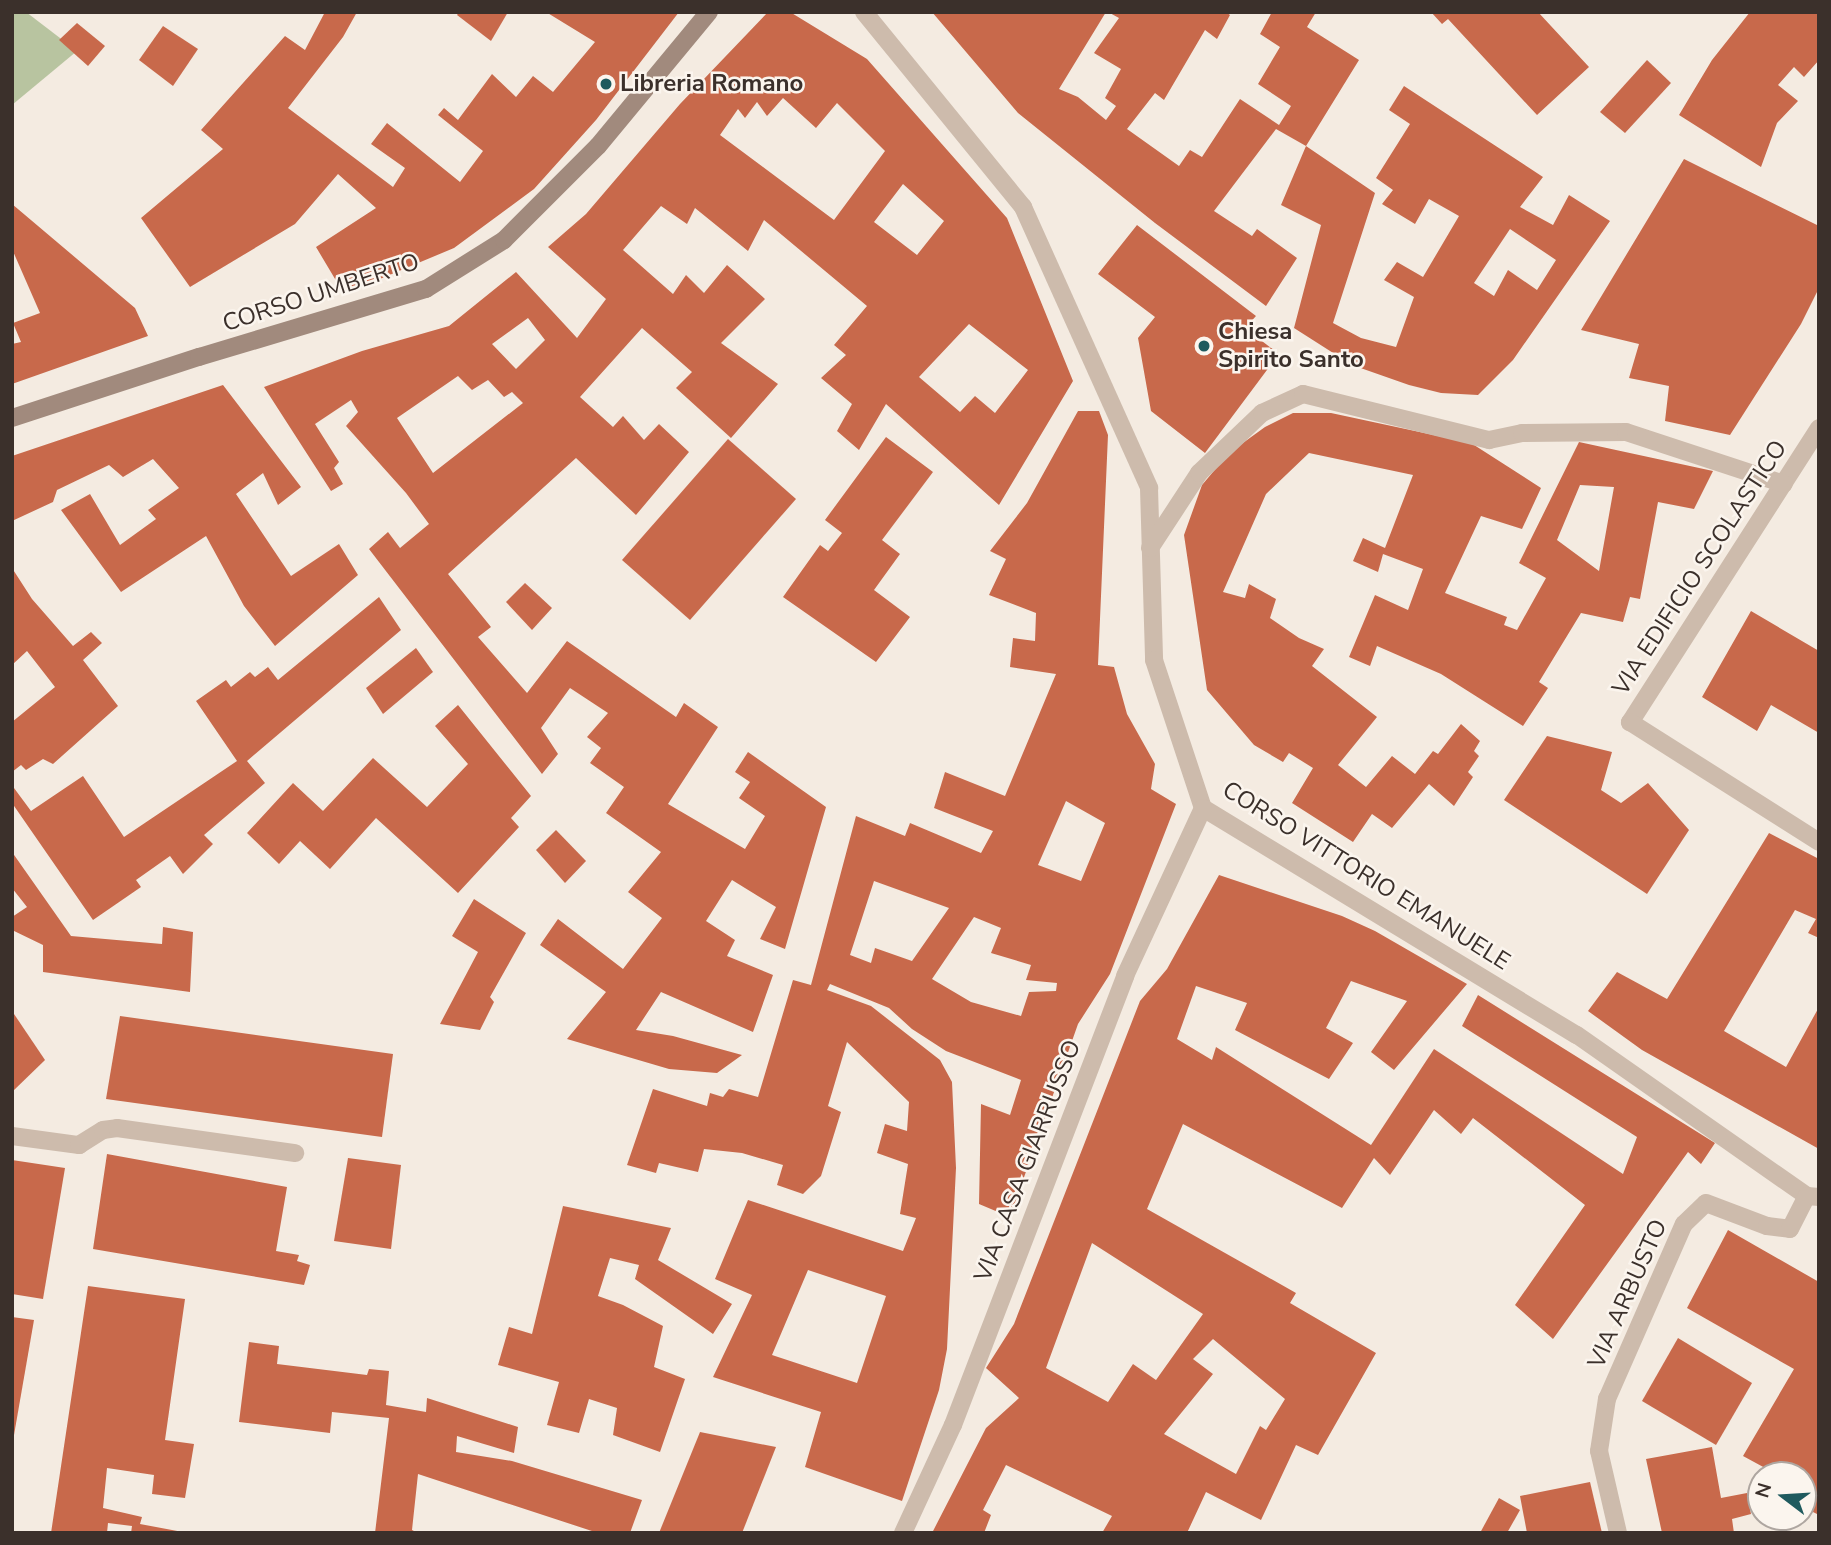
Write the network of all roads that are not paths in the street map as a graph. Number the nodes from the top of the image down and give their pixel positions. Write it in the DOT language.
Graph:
graph roads {
  1 [pos="709,12"];
  2 [pos="864,12"];
  3 [pos="12,418"];
  4 [pos="1819,428"];
  5 [pos="1784,484"];
  6 [pos="1150,548"];
  7 [pos="1203,808"];
  8 [pos="1819,842"];
  9 [pos="12,1136"];
  10 [pos="295,1153"];
  11 [pos="1813,1197"];
  12 [pos="903,1533"];
  13 [pos="1618,1533"];
  1 -- 3 [label="main road, CORSO UMBERTO"];
  2 -- 6 [label="street, CORSO VITTORIO EMANUELE"];
  4 -- 5 [label="street, VIA EDIFICIO SCOLASTICO"];
  5 -- 6 [label="street"];
  5 -- 8 [label="street, VIA EDIFICIO SCOLASTICO"];
  6 -- 7 [label="street, CORSO VITTORIO EMANUELE"];
  7 -- 11 [label="street, CORSO VITTORIO EMANUELE"];
  7 -- 12 [label="street, VIA CASA GIARRUSSO"];
  9 -- 10 [label="street"];
  11 -- 13 [label="street, VIA ARBUSTO"];
}
